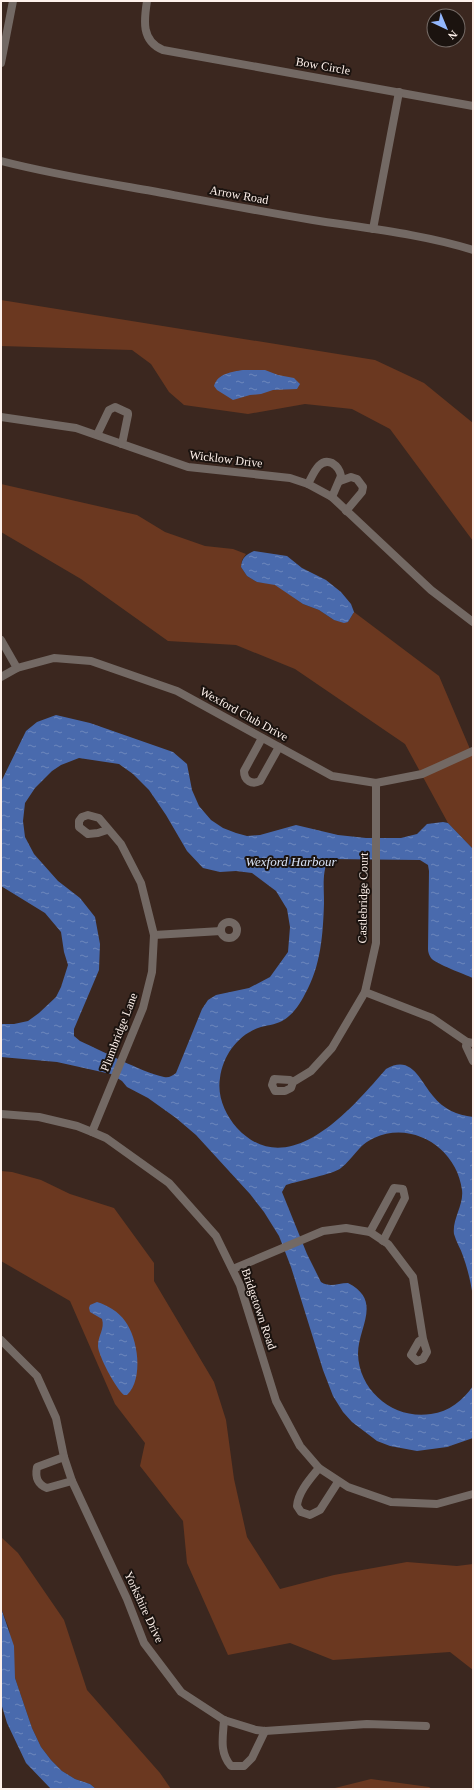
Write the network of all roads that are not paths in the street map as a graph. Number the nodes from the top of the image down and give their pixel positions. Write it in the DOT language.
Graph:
graph roads {
  1 [pos="13,1"];
  2 [pos="146,1"];
  3 [pos="1,63"];
  4 [pos="399,92"];
  5 [pos="473,106"];
  6 [pos="1,161"];
  7 [pos="373,229"];
  8 [pos="473,250"];
  9 [pos="1,417"];
  10 [pos="97,435"];
  11 [pos="122,444"];
  12 [pos="340,481"];
  13 [pos="308,484"];
  14 [pos="332,497"];
  15 [pos="346,511"];
  16 [pos="473,622"];
  17 [pos="1,640"];
  18 [pos="17,668"];
  19 [pos="1,677"];
  20 [pos="262,738"];
  21 [pos="279,747"];
  22 [pos="473,751"];
  23 [pos="376,783"];
  24 [pos="107,830"];
  25 [pos="221,931"];
  26 [pos="154,935"];
  27 [pos="364,992"];
  28 [pos="470,1042"];
  29 [pos="473,1061"];
  30 [pos="293,1082"];
  31 [pos="1,1114"];
  32 [pos="92,1132"];
  33 [pos="370,1232"];
  34 [pos="384,1241"];
  35 [pos="233,1270"];
  36 [pos="423,1339"];
  37 [pos="1,1340"];
  38 [pos="64,1457"];
  39 [pos="319,1468"];
  40 [pos="72,1481"];
  41 [pos="338,1482"];
  42 [pos="473,1494"];
  43 [pos="224,1720"];
  44 [pos="426,1726"];
  45 [pos="265,1731"];
  1 -- 3 [label="street"];
  2 -- 4 [label="street, Bow Circle"];
  4 -- 5 [label="street, Bow Circle"];
  4 -- 7 [label="street"];
  6 -- 7 [label="street, Arrow Road"];
  7 -- 8 [label="street, Arrow Road"];
  9 -- 10 [label="street, Wicklow Drive"];
  10 -- 11 [label="street, Wicklow Drive"];
  10 -- 11 [label="street"];
  11 -- 13 [label="street, Wicklow Drive"];
  12 -- 13 [label="street"];
  12 -- 14 [label="street"];
  12 -- 15 [label="street"];
  13 -- 14 [label="street, Wicklow Drive"];
  14 -- 15 [label="street, Wicklow Drive"];
  15 -- 16 [label="street, Wicklow Drive"];
  17 -- 18 [label="street"];
  18 -- 19 [label="street, Wexford Club Drive"];
  18 -- 20 [label="street, Wexford Club Drive"];
  20 -- 21 [label="street, Wexford Club Drive"];
  20 -- 21 [label="street"];
  21 -- 23 [label="street, Wexford Club Drive"];
  22 -- 23 [label="street, Wexford Club Drive"];
  23 -- 27 [label="street, Castlebridge Court"];
  24 -- 26 [label="street, Plumbridge Lane"];
  25 -- 26 [label="street"];
  26 -- 32 [label="street, Plumbridge Lane"];
  27 -- 28 [label="street"];
  27 -- 30 [label="street, Castlebridge Court"];
  28 -- 29 [label="street"];
  31 -- 32 [label="street, Bridgetown Road"];
  32 -- 35 [label="street, Bridgetown Road"];
  33 -- 34 [label="street"];
  33 -- 34 [label="street"];
  33 -- 35 [label="street"];
  34 -- 36 [label="street"];
  35 -- 39 [label="street, Bridgetown Road"];
  37 -- 38 [label="street, Yorkshire Drive"];
  38 -- 40 [label="street, Yorkshire Drive"];
  38 -- 40 [label="street"];
  39 -- 41 [label="street, Bridgetown Road"];
  39 -- 41 [label="street"];
  40 -- 43 [label="street, Yorkshire Drive"];
  41 -- 42 [label="street, Bridgetown Road"];
  43 -- 45 [label="street, Yorkshire Drive"];
  43 -- 45 [label="street"];
  44 -- 45 [label="street, Yorkshire Drive"];
}
